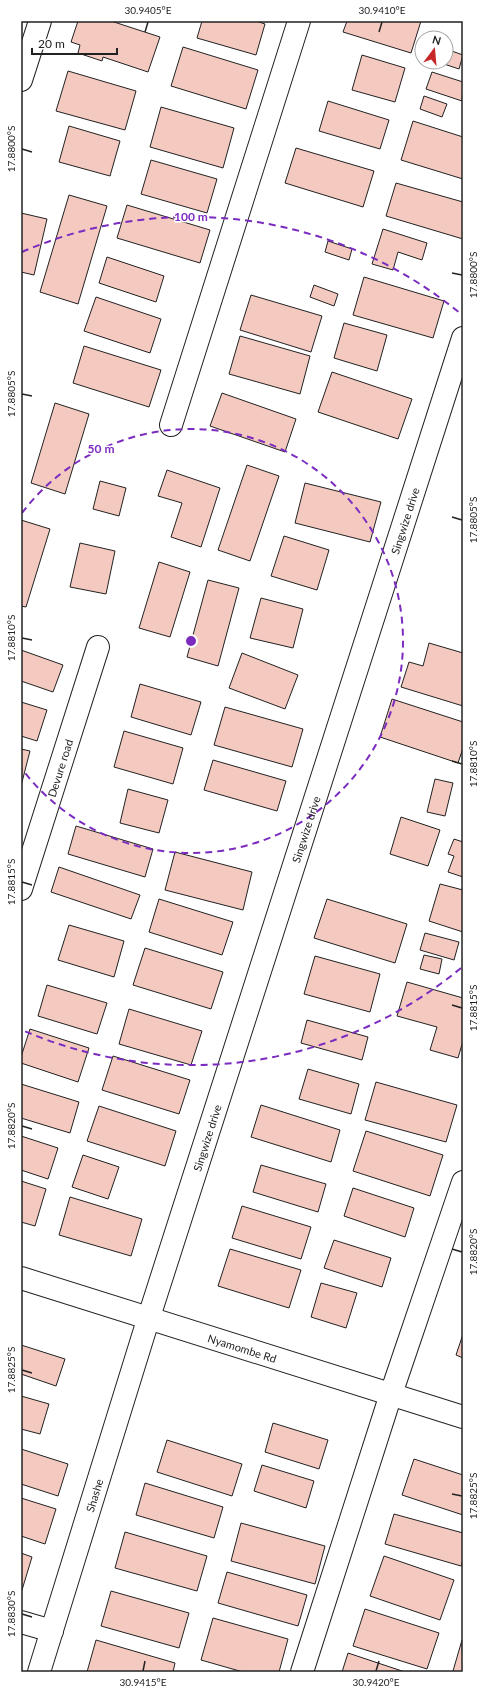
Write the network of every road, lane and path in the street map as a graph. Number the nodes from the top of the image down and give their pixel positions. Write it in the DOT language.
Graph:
graph roads {
  1 [pos="40,21"];
  2 [pos="299,21"];
  3 [pos="21,80"];
  4 [pos="463,338"];
  5 [pos="171,425"];
  6 [pos="98,647"];
  7 [pos="21,889"];
  8 [pos="463,1182"];
  9 [pos="21,1278"];
  10 [pos="148,1320"];
  11 [pos="391,1394"];
  12 [pos="463,1417"];
  13 [pos="21,1622"];
  14 [pos="52,1631"];
  15 [pos="40,1672"];
  16 [pos="302,1672"];
  1 -- 3 [label="street"];
  2 -- 5 [label="street"];
  4 -- 10 [label="street, Singwize drive"];
  6 -- 7 [label="street, Devure road"];
  8 -- 11 [label="street"];
  9 -- 10 [label="street, Nyamombe Rd"];
  10 -- 11 [label="street, Nyamombe Rd"];
  10 -- 14 [label="street, Shashe"];
  11 -- 12 [label="street, Nyamombe Rd"];
  11 -- 16 [label="street"];
  13 -- 14 [label="street"];
  14 -- 15 [label="street, Shashe"];
}
